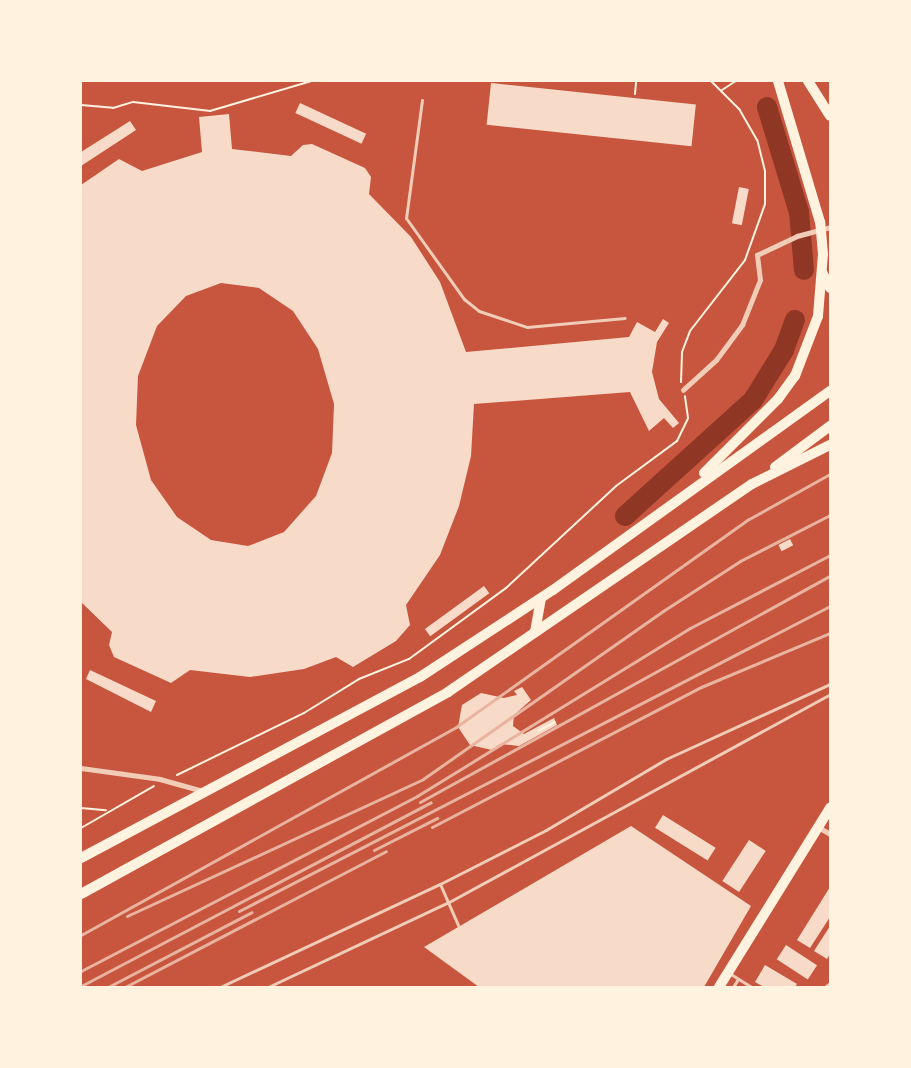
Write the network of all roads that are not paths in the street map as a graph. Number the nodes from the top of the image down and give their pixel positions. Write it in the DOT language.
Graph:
graph roads {
  1 [pos="778,81"];
  2 [pos="808,81"];
  3 [pos="422,100"];
  4 [pos="830,116"];
  5 [pos="830,227"];
  6 [pos="822,271"];
  7 [pos="830,288"];
  8 [pos="625,318"];
  9 [pos="683,390"];
  10 [pos="830,391"];
  11 [pos="830,426"];
  12 [pos="830,445"];
  13 [pos="752,484"];
  14 [pos="682,494"];
  15 [pos="541,599"];
  16 [pos="535,632"];
  17 [pos="830,684"];
  18 [pos="830,694"];
  19 [pos="81,768"];
  20 [pos="207,792"];
  21 [pos="830,808"];
  22 [pos="818,827"];
  23 [pos="830,834"];
  24 [pos="81,858"];
  25 [pos="440,884"];
  26 [pos="81,894"];
  27 [pos="449,902"];
  28 [pos="458,925"];
  29 [pos="728,973"];
  30 [pos="738,979"];
  31 [pos="830,983"];
  32 [pos="220,987"];
  33 [pos="268,987"];
  34 [pos="719,987"];
  35 [pos="733,987"];
  36 [pos="751,987"];
  37 [pos="825,987"];
  1 -- 6 [label="main road"];
  2 -- 4 [label="main road"];
  3 -- 8 [label="lane"];
  5 -- 9 [label="street"];
  6 -- 7 [label="main road"];
  6 -- 14 [label="main road"];
  10 -- 14 [label="main road"];
  11 -- 13 [label="main road"];
  12 -- 13 [label="main road"];
  13 -- 16 [label="main road"];
  14 -- 15 [label="main road"];
  15 -- 16 [label="main road"];
  15 -- 20 [label="main road"];
  16 -- 26 [label="main road"];
  17 -- 25 [label="lane"];
  18 -- 27 [label="lane"];
  19 -- 20 [label="street"];
  20 -- 24 [label="main road"];
  21 -- 22 [label="main road"];
  22 -- 23 [label="street"];
  22 -- 29 [label="main road"];
  25 -- 27 [label="lane"];
  25 -- 32 [label="lane"];
  27 -- 28 [label="lane"];
  27 -- 33 [label="lane"];
  29 -- 30 [label="lane"];
  29 -- 34 [label="main road"];
  30 -- 35 [label="lane"];
  30 -- 36 [label="lane"];
  31 -- 37 [label="lane"];
}
